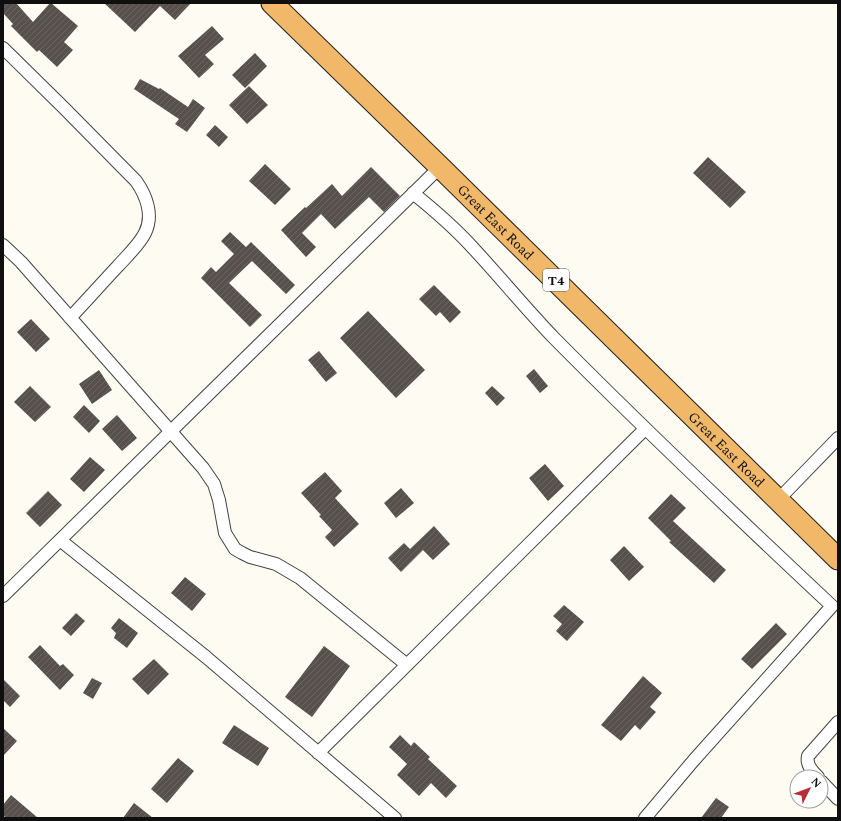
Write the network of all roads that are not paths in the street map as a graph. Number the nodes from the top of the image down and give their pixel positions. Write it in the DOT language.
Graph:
graph roads {
  1 [pos="272,3"];
  2 [pos="3,48"];
  3 [pos="440,167"];
  4 [pos="413,193"];
  5 [pos="3,245"];
  6 [pos="70,318"];
  7 [pos="644,429"];
  8 [pos="170,431"];
  9 [pos="838,438"];
  10 [pos="778,500"];
  11 [pos="60,540"];
  12 [pos="838,559"];
  13 [pos="3,596"];
  14 [pos="407,665"];
  15 [pos="838,722"];
  16 [pos="318,753"];
  17 [pos="811,769"];
  18 [pos="829,789"];
  19 [pos="838,799"];
  20 [pos="395,818"];
  21 [pos="645,818"];
  1 -- 3 [label="highway, Great East Road / T4"];
  2 -- 6 [label="street"];
  3 -- 4 [label="street"];
  3 -- 10 [label="highway, Great East Road / T4"];
  4 -- 7 [label="street"];
  4 -- 8 [label="street"];
  5 -- 6 [label="street"];
  6 -- 8 [label="street"];
  7 -- 14 [label="street"];
  7 -- 21 [label="street"];
  8 -- 11 [label="street"];
  8 -- 14 [label="street"];
  9 -- 10 [label="street"];
  10 -- 12 [label="highway, Great East Road / T4"];
  11 -- 13 [label="street"];
  11 -- 16 [label="street"];
  14 -- 16 [label="street"];
  15 -- 17 [label="street"];
  16 -- 20 [label="street"];
  18 -- 19 [label="street"];
}
